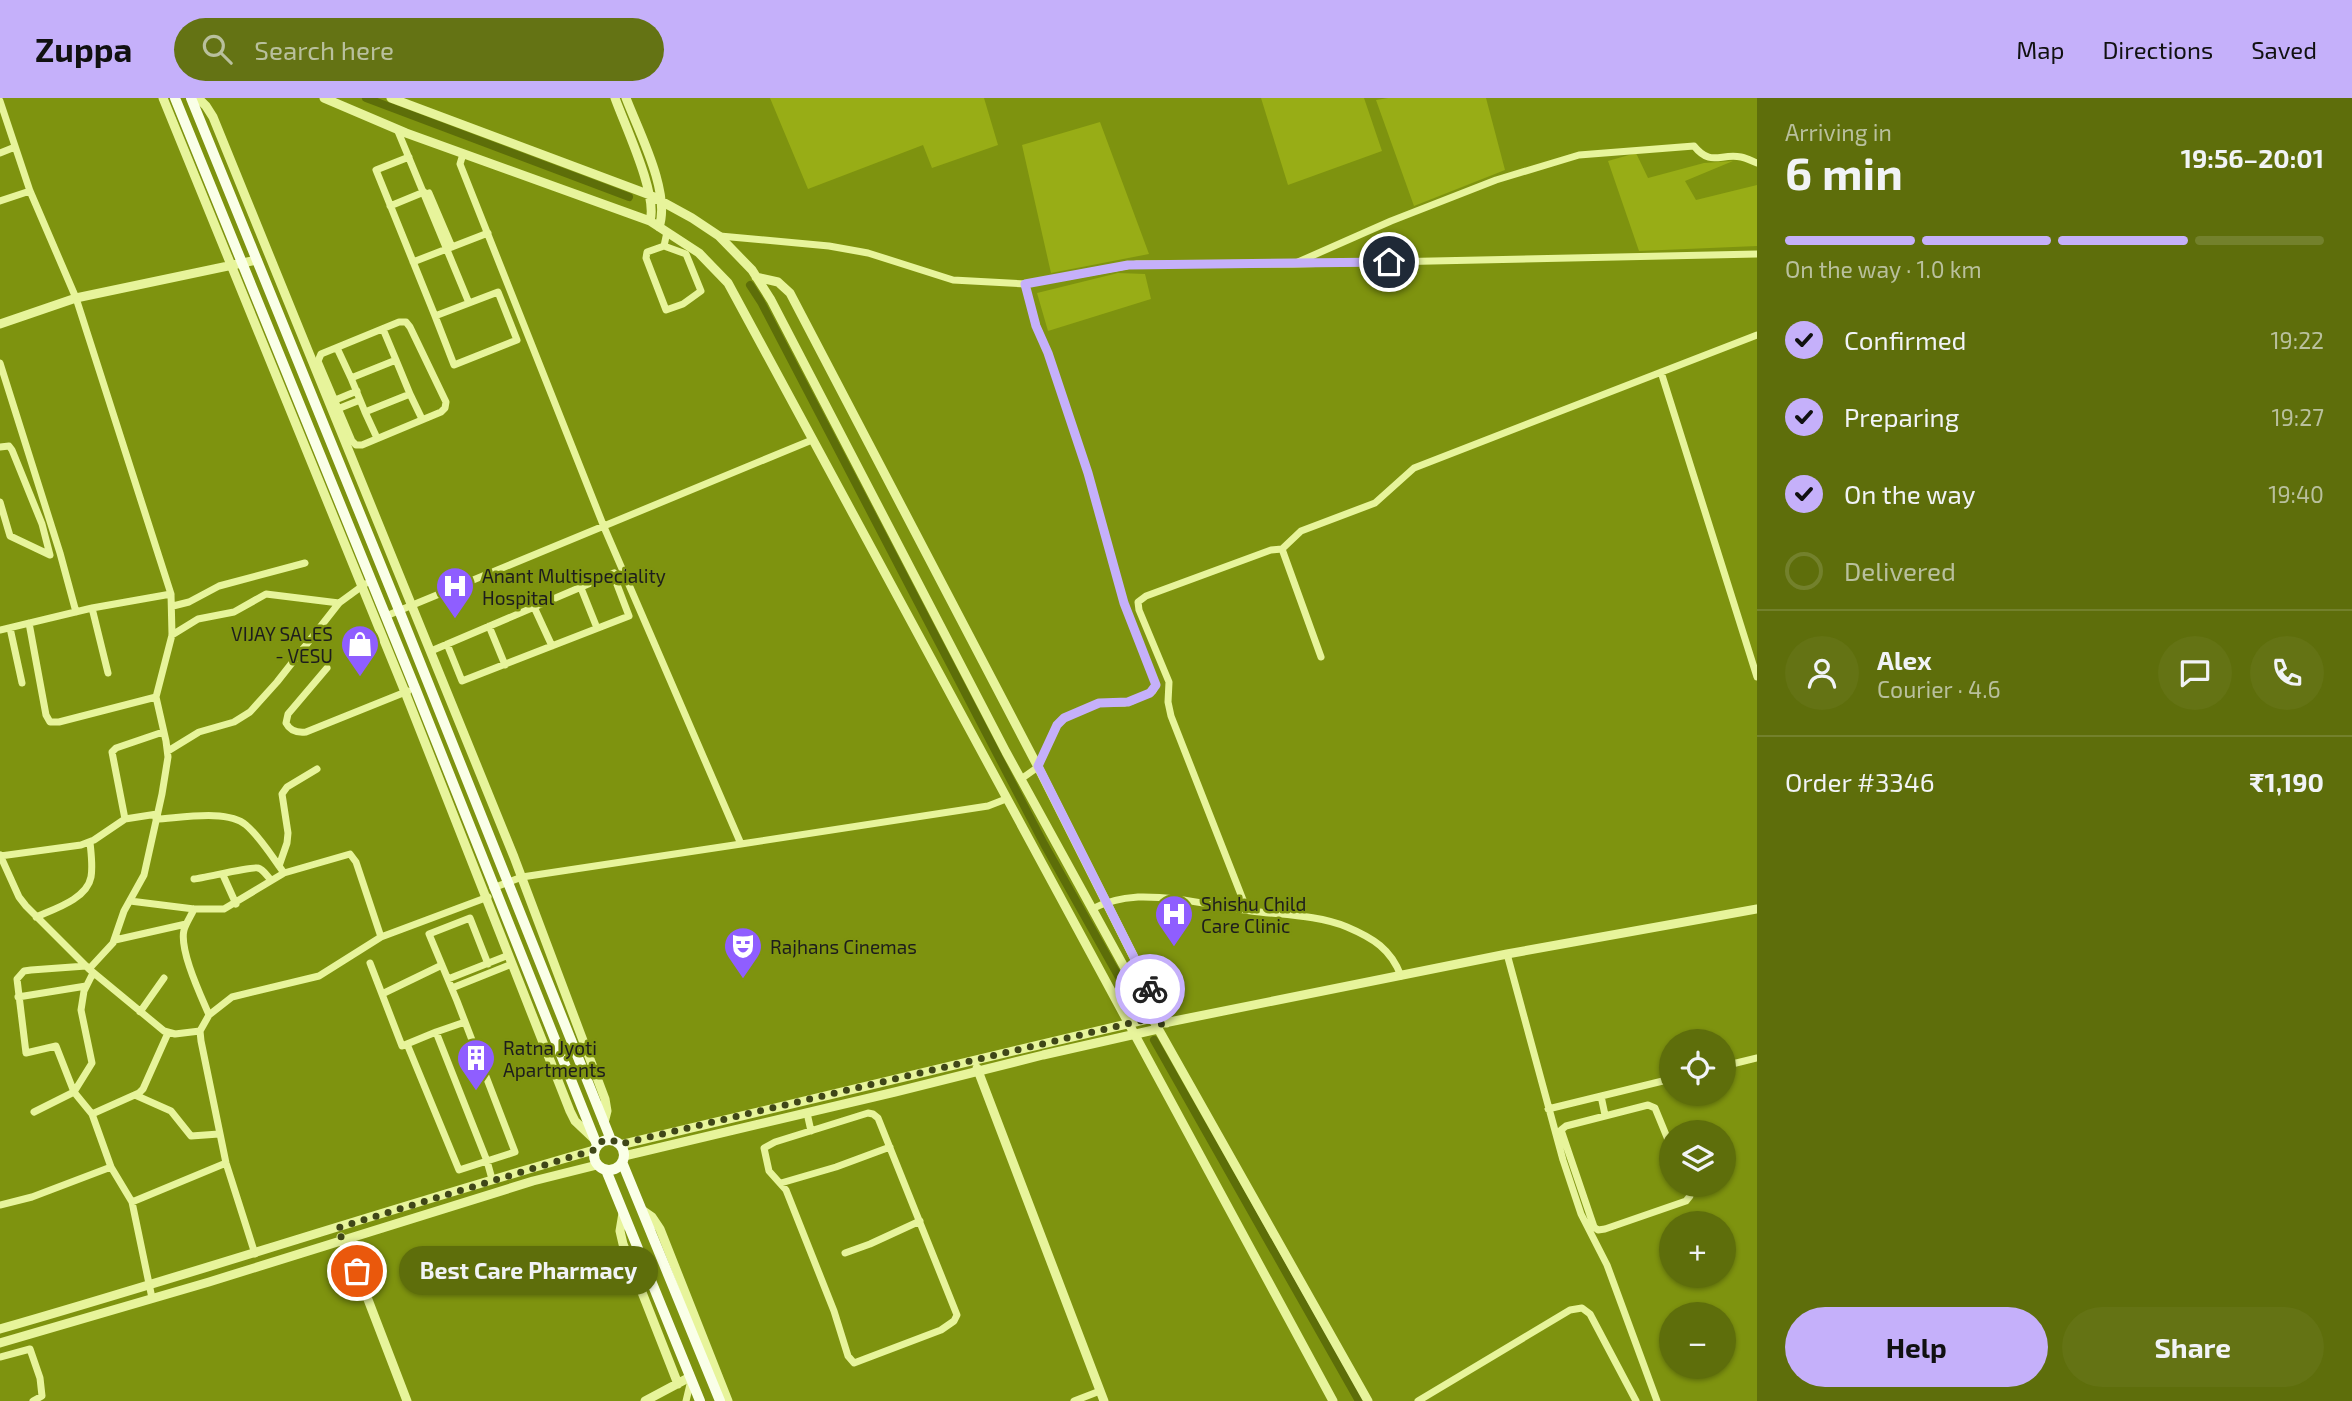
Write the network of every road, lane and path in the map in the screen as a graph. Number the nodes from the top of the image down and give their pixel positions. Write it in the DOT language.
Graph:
graph roads {
  1 [pos="163,98"];
  2 [pos="174,98"];
  3 [pos="191,98"];
  4 [pos="198,98"];
  5 [pos="324,98"];
  6 [pos="391,98"];
  7 [pos="615,98"];
  8 [pos="626,98"];
  9 [pos="0,102"];
  10 [pos="400,130"];
  11 [pos="15,147"];
  12 [pos="0,153"];
  13 [pos="409,153"];
  14 [pos="463,154"];
  15 [pos="1757,163"];
  16 [pos="30,191"];
  17 [pos="424,192"];
  18 [pos="650,195"];
  19 [pos="0,201"];
  20 [pos="662,201"];
  21 [pos="390,206"];
  22 [pos="650,221"];
  23 [pos="663,230"];
  24 [pos="488,233"];
  25 [pos="719,236"];
  26 [pos="664,246"];
  27 [pos="450,248"];
  28 [pos="1757,254"];
  29 [pos="257,260"];
  30 [pos="413,262"];
  31 [pos="244,264"];
  32 [pos="1293,264"];
  33 [pos="231,266"];
  34 [pos="756,277"];
  35 [pos="1025,284"];
  36 [pos="76,298"];
  37 [pos="469,303"];
  38 [pos="435,316"];
  39 [pos="0,324"];
  40 [pos="383,329"];
  41 [pos="1757,335"];
  42 [pos="337,348"];
  43 [pos="396,360"];
  44 [pos="0,363"];
  45 [pos="1661,372"];
  46 [pos="351,379"];
  47 [pos="357,391"];
  48 [pos="410,394"];
  49 [pos="11,397"];
  50 [pos="2,400"];
  51 [pos="360,400"];
  52 [pos="334,405"];
  53 [pos="365,412"];
  54 [pos="422,419"];
  55 [pos="377,439"];
  56 [pos="812,440"];
  57 [pos="0,447"];
  58 [pos="27,449"];
  59 [pos="14,453"];
  60 [pos="0,502"];
  61 [pos="604,527"];
  62 [pos="1282,550"];
  63 [pos="304,563"];
  64 [pos="623,570"];
  65 [pos="613,574"];
  66 [pos="367,583"];
  67 [pos="580,588"];
  68 [pos="171,594"];
  69 [pos="339,603"];
  70 [pos="412,605"];
  71 [pos="173,606"];
  72 [pos="534,607"];
  73 [pos="92,608"];
  74 [pos="400,610"];
  75 [pos="76,612"];
  76 [pos="386,616"];
  77 [pos="29,623"];
  78 [pos="489,626"];
  79 [pos="10,628"];
  80 [pos="597,628"];
  81 [pos="0,630"];
  82 [pos="172,635"];
  83 [pos="447,644"];
  84 [pos="552,646"];
  85 [pos="431,651"];
  86 [pos="1321,657"];
  87 [pos="505,664"];
  88 [pos="327,668"];
  89 [pos="108,673"];
  90 [pos="1757,677"];
  91 [pos="22,683"];
  92 [pos="410,690"];
  93 [pos="156,697"];
  94 [pos="163,732"];
  95 [pos="168,751"];
  96 [pos="1038,766"];
  97 [pos="317,769"];
  98 [pos="1021,779"];
  99 [pos="1006,799"];
  100 [pos="156,816"];
  101 [pos="125,819"];
  102 [pos="90,842"];
  103 [pos="741,844"];
  104 [pos="0,856"];
  105 [pos="281,869"];
  106 [pos="223,875"];
  107 [pos="522,877"];
  108 [pos="194,879"];
  109 [pos="271,880"];
  110 [pos="508,882"];
  111 [pos="492,893"];
  112 [pos="130,901"];
  113 [pos="1106,901"];
  114 [pos="236,904"];
  115 [pos="194,909"];
  116 [pos="1092,909"];
  117 [pos="1757,909"];
  118 [pos="1247,910"];
  119 [pos="36,917"];
  120 [pos="187,924"];
  121 [pos="381,937"];
  122 [pos="115,940"];
  123 [pos="1507,954"];
  124 [pos="510,960"];
  125 [pos="370,963"];
  126 [pos="488,964"];
  127 [pos="442,965"];
  128 [pos="89,969"];
  129 [pos="1401,975"];
  130 [pos="164,978"];
  131 [pos="448,979"];
  132 [pos="86,986"];
  133 [pos="452,989"];
  134 [pos="382,994"];
  135 [pos="18,997"];
  136 [pos="140,1013"];
  137 [pos="209,1015"];
  138 [pos="465,1022"];
  139 [pos="1167,1023"];
  140 [pos="1129,1024"];
  141 [pos="1155,1024"];
  142 [pos="200,1031"];
  143 [pos="436,1032"];
  144 [pos="168,1033"];
  145 [pos="1135,1034"];
  146 [pos="407,1044"];
  147 [pos="1757,1058"];
  148 [pos="974,1059"];
  149 [pos="1736,1063"];
  150 [pos="979,1072"];
  151 [pos="1659,1082"];
  152 [pos="74,1091"];
  153 [pos="134,1095"];
  154 [pos="1601,1096"];
  155 [pos="1548,1108"];
  156 [pos="822,1109"];
  157 [pos="34,1112"];
  158 [pos="807,1113"];
  159 [pos="92,1114"];
  160 [pos="1605,1115"];
  161 [pos="1660,1120"];
  162 [pos="604,1123"];
  163 [pos="827,1125"];
  164 [pos="811,1131"];
  165 [pos="219,1134"];
  166 [pos="595,1145"];
  167 [pos="890,1147"];
  168 [pos="619,1151"];
  169 [pos="487,1161"];
  170 [pos="226,1163"];
  171 [pos="111,1167"];
  172 [pos="601,1168"];
  173 [pos="1571,1171"];
  174 [pos="492,1179"];
  175 [pos="781,1182"];
  176 [pos="1689,1197"];
  177 [pos="132,1202"];
  178 [pos="0,1205"];
  179 [pos="641,1209"];
  180 [pos="624,1213"];
  181 [pos="920,1221"];
  182 [pos="337,1228"];
  183 [pos="343,1241"];
  184 [pos="845,1253"];
  185 [pos="255,1254"];
  186 [pos="148,1287"];
  187 [pos="152,1298"];
  188 [pos="0,1329"];
  189 [pos="0,1343"];
  190 [pos="0,1357"];
  191 [pos="691,1378"];
  192 [pos="678,1384"];
  193 [pos="1102,1396"];
  194 [pos="33,1401"];
  195 [pos="407,1401"];
  196 [pos="645,1401"];
  197 [pos="686,1401"];
  198 [pos="700,1401"];
  199 [pos="720,1401"];
  200 [pos="728,1401"];
  201 [pos="1074,1401"];
  202 [pos="1333,1401"];
  203 [pos="1368,1401"];
  204 [pos="1418,1401"];
  205 [pos="1636,1401"];
  206 [pos="1657,1401"];
  1 -- 33 [label="street"];
  2 -- 31 [label="main road"];
  3 -- 29 [label="main road"];
  4 -- 52 [label="street"];
  5 -- 10 [label="street"];
  6 -- 18 [label="street"];
  7 -- 18 [label="street"];
  8 -- 20 [label="street"];
  9 -- 11 [label="street"];
  10 -- 13 [label="street"];
  10 -- 14 [label="street"];
  11 -- 12 [label="street"];
  11 -- 16 [label="street"];
  13 -- 17 [label="street"];
  13 -- 21 [label="street"];
  13 -- 27 [label="street"];
  14 -- 22 [label="street"];
  14 -- 24 [label="street"];
  15 -- 32 [label="street"];
  16 -- 19 [label="street"];
  16 -- 36 [label="street"];
  17 -- 21 [label="street"];
  17 -- 27 [label="street"];
  18 -- 20 [label="street"];
  18 -- 22 [label="street"];
  20 -- 23 [label="street"];
  20 -- 25 [label="street"];
  21 -- 30 [label="street"];
  22 -- 23 [label="street"];
  23 -- 26 [label="street"];
  23 -- 56 [label="street"];
  24 -- 27 [label="street"];
  24 -- 61 [label="street"];
  25 -- 34 [label="street"];
  25 -- 35 [label="street"];
  26 -- 26 [label="street"];
  27 -- 30 [label="street"];
  27 -- 37 [label="street"];
  28 -- 32 [label="street"];
  29 -- 31 [label="street"];
  29 -- 74 [label="main road"];
  30 -- 38 [label="street"];
  31 -- 33 [label="street"];
  31 -- 66 [label="main road"];
  32 -- 35 [label="street"];
  33 -- 36 [label="street"];
  33 -- 66 [label="street"];
  34 -- 96 [label="street"];
  34 -- 98 [label="street"];
  35 -- 96 [label="street"];
  36 -- 39 [label="street"];
  36 -- 68 [label="street"];
  37 -- 38 [label="street"];
  37 -- 38 [label="street"];
  40 -- 42 [label="street"];
  40 -- 43 [label="street"];
  40 -- 54 [label="street"];
  41 -- 45 [label="street"];
  42 -- 46 [label="street"];
  42 -- 52 [label="street"];
  43 -- 46 [label="street"];
  43 -- 48 [label="street"];
  44 -- 49 [label="street"];
  45 -- 62 [label="street"];
  45 -- 90 [label="street"];
  46 -- 47 [label="street"];
  47 -- 51 [label="street"];
  47 -- 52 [label="street"];
  48 -- 53 [label="street"];
  48 -- 54 [label="street"];
  49 -- 50 [label="street"];
  49 -- 58 [label="street"];
  51 -- 52 [label="street"];
  51 -- 53 [label="street"];
  52 -- 55 [label="street"];
  52 -- 70 [label="street"];
  53 -- 55 [label="street"];
  54 -- 55 [label="street"];
  56 -- 61 [label="street"];
  56 -- 99 [label="street"];
  57 -- 59 [label="street"];
  58 -- 59 [label="street"];
  58 -- 75 [label="street"];
  59 -- 60 [label="street"];
  61 -- 64 [label="street"];
  61 -- 70 [label="street"];
  62 -- 86 [label="street"];
  62 -- 118 [label="street"];
  63 -- 71 [label="street"];
  64 -- 65 [label="street"];
  64 -- 103 [label="street"];
  65 -- 67 [label="street"];
  65 -- 80 [label="street"];
  66 -- 69 [label="street"];
  66 -- 76 [label="main road"];
  66 -- 92 [label="street"];
  67 -- 72 [label="street"];
  67 -- 80 [label="street"];
  68 -- 71 [label="street"];
  68 -- 73 [label="street"];
  69 -- 82 [label="street"];
  69 -- 95 [label="street"];
  70 -- 74 [label="street"];
  70 -- 85 [label="street"];
  71 -- 82 [label="street"];
  72 -- 78 [label="street"];
  72 -- 84 [label="street"];
  73 -- 75 [label="street"];
  73 -- 89 [label="street"];
  74 -- 76 [label="street"];
  74 -- 110 [label="main road"];
  75 -- 77 [label="street"];
  76 -- 92 [label="main road"];
  77 -- 79 [label="street"];
  77 -- 93 [label="street"];
  78 -- 83 [label="street"];
  78 -- 87 [label="street"];
  79 -- 81 [label="street"];
  79 -- 91 [label="street"];
  80 -- 84 [label="street"];
  82 -- 93 [label="street"];
  83 -- 85 [label="street"];
  83 -- 87 [label="street"];
  84 -- 87 [label="street"];
  85 -- 107 [label="street"];
  88 -- 92 [label="street"];
  92 -- 111 [label="main road"];
  93 -- 94 [label="street"];
  94 -- 95 [label="street"];
  94 -- 101 [label="street"];
  95 -- 100 [label="street"];
  96 -- 98 [label="street"];
  96 -- 113 [label="street"];
  97 -- 105 [label="street"];
  98 -- 116 [label="street"];
  99 -- 103 [label="street"];
  99 -- 140 [label="street"];
  100 -- 101 [label="street"];
  100 -- 105 [label="street"];
  100 -- 112 [label="street"];
  101 -- 102 [label="street"];
  102 -- 104 [label="street"];
  102 -- 119 [label="street"];
  103 -- 107 [label="street"];
  104 -- 119 [label="street"];
  105 -- 109 [label="street"];
  105 -- 121 [label="street"];
  106 -- 108 [label="street"];
  106 -- 109 [label="street"];
  106 -- 114 [label="street"];
  107 -- 110 [label="street"];
  107 -- 162 [label="street"];
  109 -- 114 [label="street"];
  110 -- 111 [label="street"];
  110 -- 162 [label="main road"];
  111 -- 121 [label="street"];
  111 -- 124 [label="street"];
  111 -- 166 [label="main road"];
  112 -- 115 [label="street"];
  112 -- 122 [label="street"];
  113 -- 116 [label="street"];
  113 -- 118 [label="street"];
  113 -- 139 [label="street"];
  114 -- 115 [label="street"];
  115 -- 120 [label="street"];
  116 -- 141 [label="street"];
  117 -- 123 [label="street"];
  118 -- 129 [label="street"];
  119 -- 128 [label="street"];
  120 -- 122 [label="street"];
  120 -- 137 [label="street"];
  121 -- 137 [label="street"];
  122 -- 128 [label="street"];
  123 -- 129 [label="street"];
  123 -- 155 [label="street"];
  124 -- 126 [label="street"];
  124 -- 133 [label="street"];
  124 -- 166 [label="street"];
  125 -- 134 [label="street"];
  126 -- 127 [label="street"];
  126 -- 131 [label="street"];
  127 -- 131 [label="street"];
  127 -- 134 [label="street"];
  128 -- 132 [label="street"];
  128 -- 135 [label="street"];
  128 -- 136 [label="street"];
  129 -- 139 [label="street"];
  130 -- 136 [label="street"];
  131 -- 133 [label="street"];
  132 -- 135 [label="street"];
  132 -- 152 [label="street"];
  133 -- 138 [label="street"];
  134 -- 146 [label="street"];
  135 -- 152 [label="street"];
  136 -- 144 [label="street"];
  137 -- 142 [label="street"];
  138 -- 143 [label="street"];
  138 -- 169 [label="street"];
  139 -- 141 [label="street"];
  140 -- 141 [label="street"];
  140 -- 145 [label="street"];
  140 -- 148 [label="street"];
  141 -- 145 [label="street"];
  141 -- 203 [label="street"];
  142 -- 144 [label="street"];
  142 -- 165 [label="street"];
  143 -- 146 [label="street"];
  143 -- 169 [label="street"];
  144 -- 153 [label="street"];
  145 -- 150 [label="street"];
  145 -- 202 [label="street"];
  146 -- 169 [label="street"];
  147 -- 149 [label="street"];
  148 -- 150 [label="street"];
  148 -- 168 [label="street"];
  150 -- 156 [label="street"];
  150 -- 193 [label="street"];
  151 -- 154 [label="street"];
  152 -- 157 [label="street"];
  152 -- 159 [label="street"];
  153 -- 159 [label="street"];
  153 -- 165 [label="street"];
  154 -- 155 [label="street"];
  154 -- 160 [label="street"];
  155 -- 173 [label="street"];
  156 -- 158 [label="street"];
  156 -- 163 [label="street"];
  158 -- 164 [label="street"];
  158 -- 168 [label="street"];
  159 -- 171 [label="street"];
  160 -- 161 [label="street"];
  160 -- 173 [label="street"];
  162 -- 168 [label="main road"];
  163 -- 164 [label="street"];
  163 -- 167 [label="street"];
  164 -- 175 [label="street"];
  165 -- 170 [label="street"];
  166 -- 168 [label="main road"];
  166 -- 172 [label="main road"];
  166 -- 174 [label="street"];
  167 -- 175 [label="street"];
  167 -- 181 [label="street"];
  168 -- 172 [label="main road"];
  168 -- 179 [label="main road"];
  169 -- 174 [label="street"];
  170 -- 177 [label="street"];
  170 -- 185 [label="street"];
  171 -- 177 [label="street"];
  171 -- 178 [label="street"];
  172 -- 180 [label="main road"];
  172 -- 183 [label="street"];
  173 -- 176 [label="street"];
  173 -- 206 [label="street"];
  174 -- 182 [label="street"];
  175 -- 181 [label="street"];
  177 -- 186 [label="street"];
  179 -- 199 [label="main road"];
  179 -- 200 [label="street"];
  180 -- 191 [label="main road"];
  180 -- 192 [label="street"];
  181 -- 184 [label="street"];
  182 -- 183 [label="street"];
  182 -- 185 [label="street"];
  183 -- 187 [label="street"];
  183 -- 195 [label="street"];
  185 -- 186 [label="street"];
  186 -- 187 [label="street"];
  186 -- 188 [label="street"];
  187 -- 189 [label="street"];
  190 -- 194 [label="street"];
  191 -- 192 [label="street"];
  191 -- 197 [label="street"];
  191 -- 198 [label="main road"];
  192 -- 196 [label="street"];
  193 -- 201 [label="street"];
  204 -- 205 [label="street"];
}
